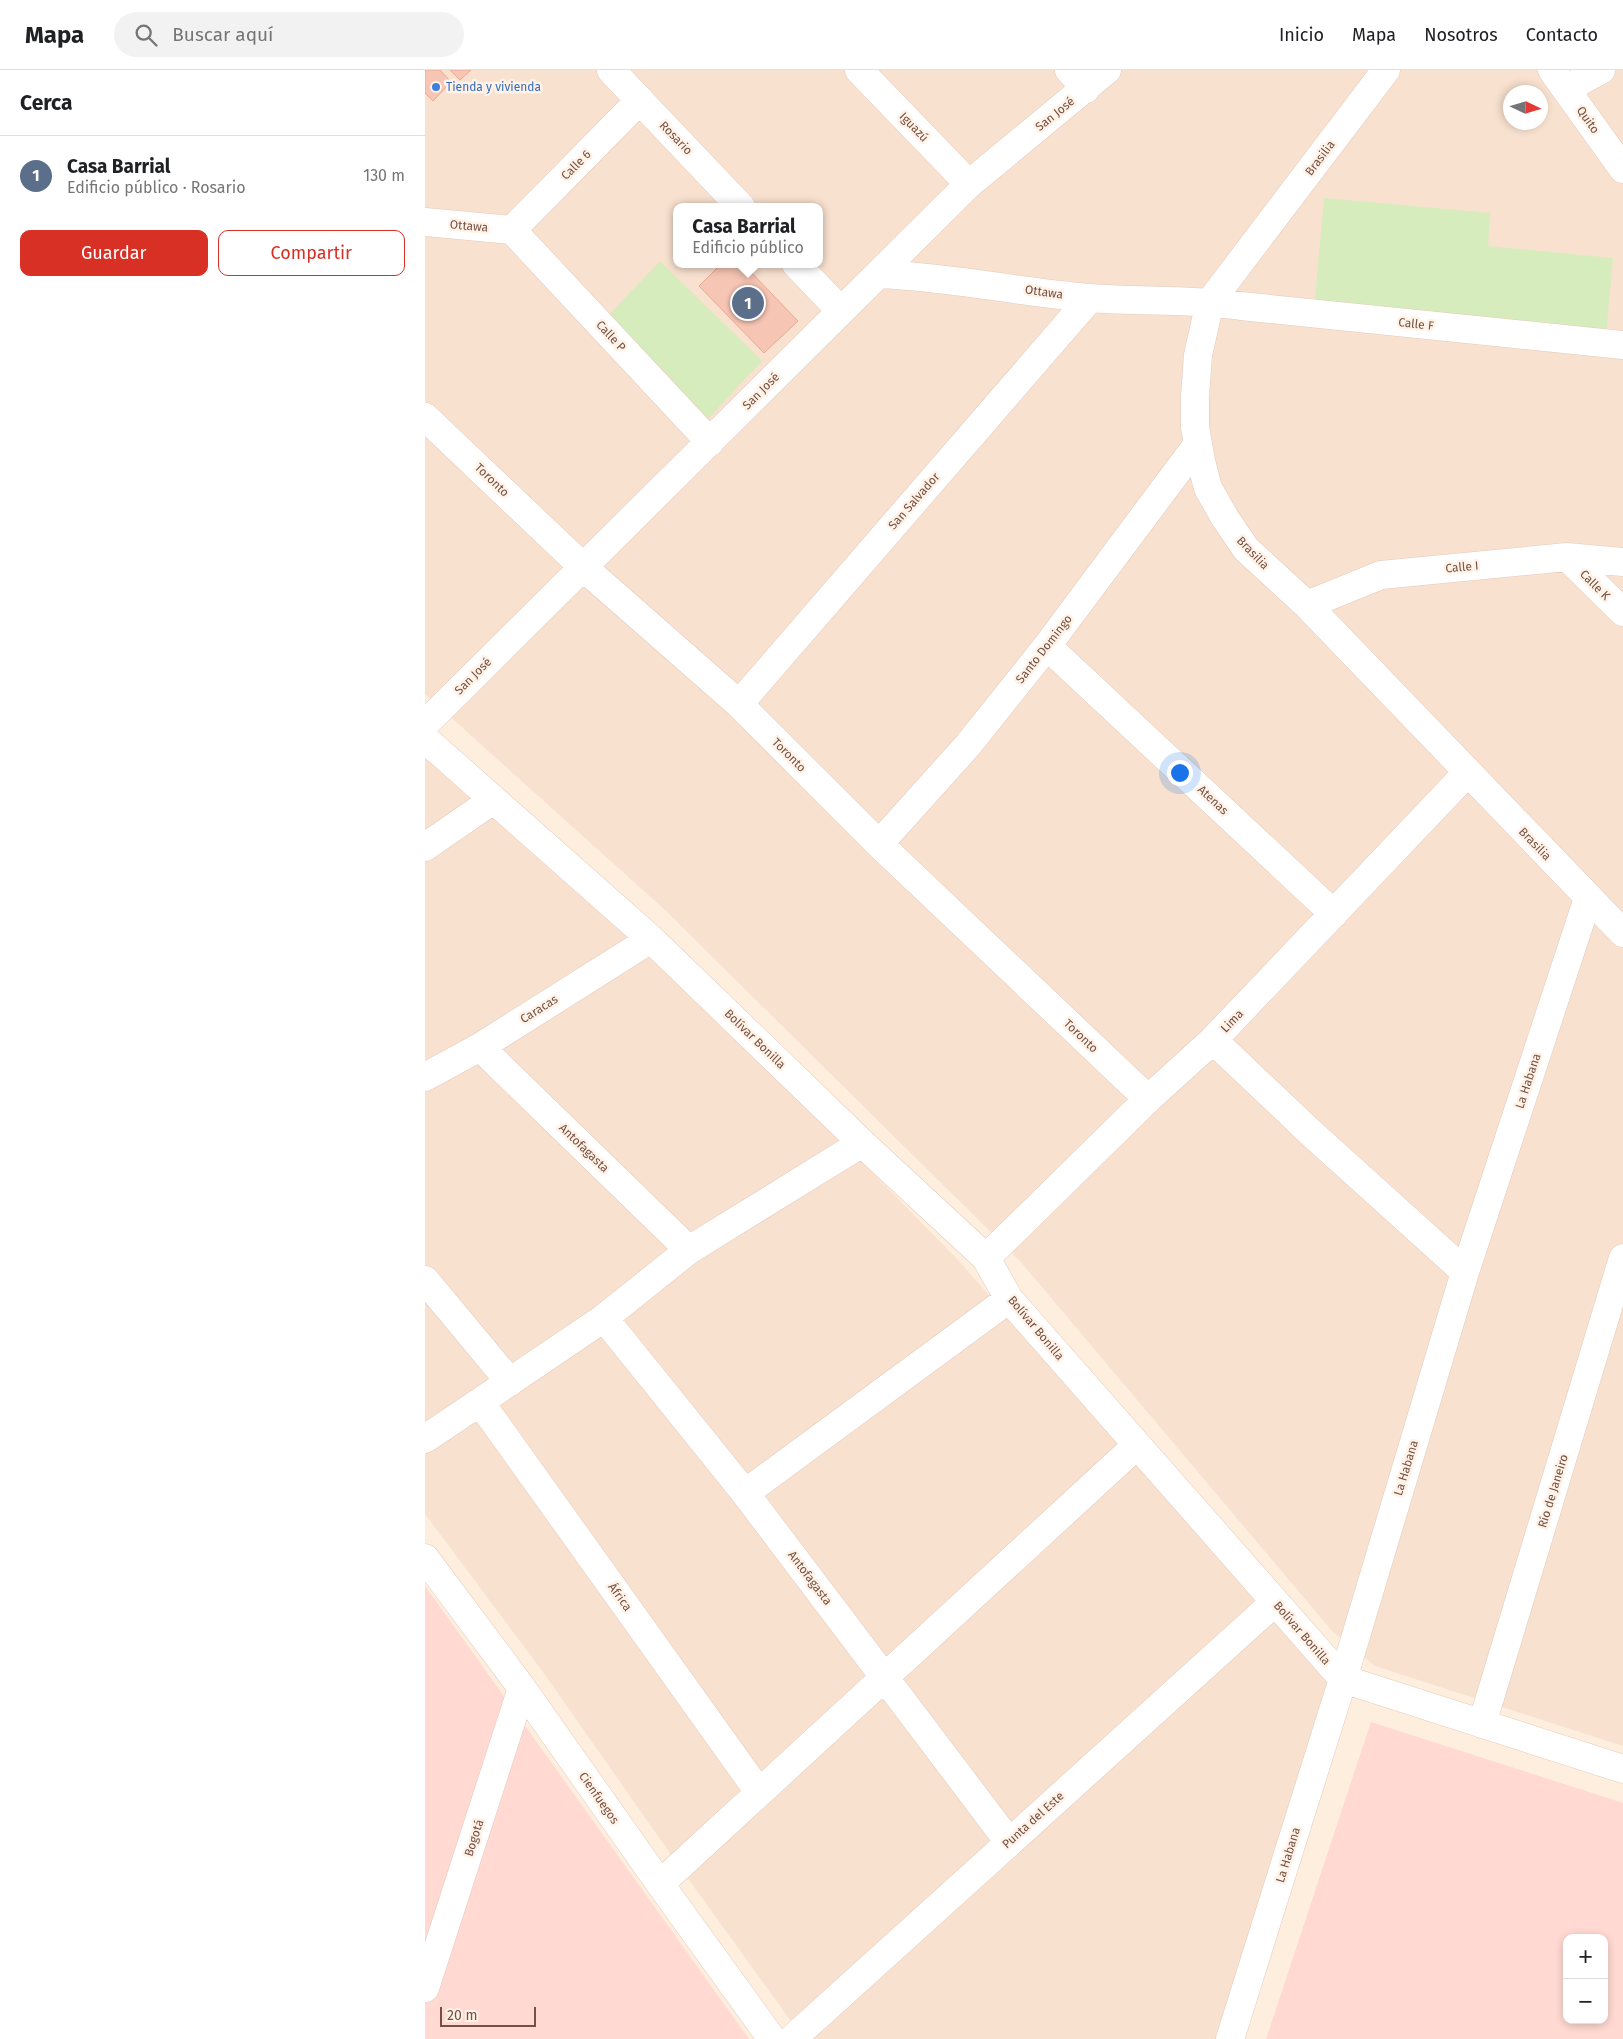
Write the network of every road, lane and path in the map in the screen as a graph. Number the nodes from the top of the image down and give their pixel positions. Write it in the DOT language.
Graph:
graph roads {
  1 [pos="611,70"];
  2 [pos="859,70"];
  3 [pos="1107,70"];
  4 [pos="1386,70"];
  5 [pos="1601,70"];
  6 [pos="1078,79"];
  7 [pos="1559,79"];
  8 [pos="640,100"];
  9 [pos="1623,169"];
  10 [pos="969,184"];
  11 [pos="737,203"];
  12 [pos="425,222"];
  13 [pos="512,230"];
  14 [pos="800,268"];
  15 [pos="879,274"];
  16 [pos="1090,298"];
  17 [pos="1210,302"];
  18 [pos="841,311"];
  19 [pos="1623,345"];
  20 [pos="425,417"];
  21 [pos="709,442"];
  22 [pos="1197,445"];
  23 [pos="1567,557"];
  24 [pos="1623,562"];
  25 [pos="583,567"];
  26 [pos="1307,605"];
  27 [pos="1623,612"];
  28 [pos="1047,646"];
  29 [pos="739,704"];
  30 [pos="425,724"];
  31 [pos="425,739"];
  32 [pos="1467,773"];
  33 [pos="493,800"];
  34 [pos="879,844"];
  35 [pos="425,847"];
  36 [pos="1588,898"];
  37 [pos="1335,914"];
  38 [pos="1623,933"];
  39 [pos="651,938"];
  40 [pos="1213,1040"];
  41 [pos="480,1047"];
  42 [pos="425,1077"];
  43 [pos="1147,1099"];
  44 [pos="862,1143"];
  45 [pos="689,1250"];
  46 [pos="986,1258"];
  47 [pos="1623,1258"];
  48 [pos="1465,1272"];
  49 [pos="425,1280"];
  50 [pos="1009,1299"];
  51 [pos="604,1318"];
  52 [pos="510,1382"];
  53 [pos="480,1402"];
  54 [pos="425,1439"];
  55 [pos="1137,1445"];
  56 [pos="745,1494"];
  57 [pos="425,1558"];
  58 [pos="1275,1602"];
  59 [pos="885,1677"];
  60 [pos="1343,1680"];
  61 [pos="522,1688"];
  62 [pos="1482,1724"];
  63 [pos="1623,1769"];
  64 [pos="759,1792"];
  65 [pos="1009,1842"];
  66 [pos="660,1884"];
  67 [pos="425,1988"];
  68 [pos="772,2039"];
  69 [pos="792,2039"];
  70 [pos="1230,2039"];
  1 -- 8 [label="street, Rosario"];
  2 -- 10 [label="street, Iguazú"];
  3 -- 6 [label="street, San José"];
  4 -- 17 [label="street, Brasilia"];
  5 -- 7 [label="street"];
  6 -- 10 [label="street, San José"];
  7 -- 9 [label="street, Quito"];
  8 -- 11 [label="street, Rosario"];
  8 -- 13 [label="street, Calle 6"];
  10 -- 15 [label="street, San José"];
  12 -- 13 [label="street, Ottawa"];
  13 -- 21 [label="street, Calle P"];
  14 -- 18 [label="street"];
  15 -- 16 [label="street, Ottawa"];
  15 -- 18 [label="street, San José"];
  16 -- 17 [label="street, Ottawa"];
  16 -- 29 [label="street, San Salvador"];
  17 -- 19 [label="street, Calle F"];
  17 -- 22 [label="street, Brasilia"];
  18 -- 21 [label="street, San José"];
  20 -- 25 [label="street, Toronto"];
  21 -- 25 [label="street, San José"];
  22 -- 26 [label="street, Brasilia"];
  22 -- 28 [label="street, Santo Domingo"];
  23 -- 24 [label="street, Calle I"];
  23 -- 26 [label="street, Calle I"];
  23 -- 27 [label="street, Calle K"];
  25 -- 29 [label="street, Toronto"];
  25 -- 30 [label="street, San José"];
  26 -- 32 [label="street, Brasilia"];
  28 -- 34 [label="street, Santo Domingo"];
  28 -- 37 [label="street, Atenas"];
  29 -- 34 [label="street, Toronto"];
  31 -- 33 [label="street, Bolívar Bonilla"];
  32 -- 36 [label="street, Brasilia"];
  32 -- 37 [label="street, Lima"];
  33 -- 35 [label="street"];
  33 -- 39 [label="street, Bolívar Bonilla"];
  34 -- 43 [label="street, Toronto"];
  36 -- 38 [label="street, Brasilia"];
  36 -- 48 [label="street, La Habana"];
  37 -- 40 [label="street, Lima"];
  39 -- 41 [label="street, Caracas"];
  39 -- 44 [label="street, Bolívar Bonilla"];
  40 -- 43 [label="street, Lima"];
  40 -- 48 [label="street"];
  41 -- 42 [label="street, Caracas"];
  41 -- 45 [label="street, Antofagasta"];
  43 -- 46 [label="street, Lima"];
  44 -- 45 [label="street"];
  44 -- 46 [label="street, Bolívar Bonilla"];
  45 -- 51 [label="street"];
  46 -- 50 [label="street, Bolívar Bonilla"];
  47 -- 62 [label="street, Río de Janeiro"];
  48 -- 60 [label="street, La Habana"];
  49 -- 52 [label="street"];
  50 -- 55 [label="street, Bolívar Bonilla"];
  50 -- 56 [label="street"];
  51 -- 52 [label="street"];
  51 -- 56 [label="street, Antofagasta"];
  52 -- 53 [label="street"];
  53 -- 54 [label="street"];
  53 -- 64 [label="street, África"];
  55 -- 58 [label="street, Bolívar Bonilla"];
  55 -- 59 [label="street"];
  56 -- 59 [label="street, Antofagasta"];
  57 -- 61 [label="street, Cienfuegos"];
  58 -- 60 [label="street, Bolívar Bonilla"];
  58 -- 65 [label="street, Punta del Este"];
  59 -- 64 [label="street"];
  59 -- 65 [label="street, Antofagasta"];
  60 -- 62 [label="street"];
  60 -- 70 [label="street, La Habana"];
  61 -- 66 [label="street, Cienfuegos"];
  61 -- 67 [label="street, Bogotá"];
  62 -- 63 [label="street"];
  64 -- 66 [label="street"];
  65 -- 69 [label="street, Punta del Este"];
  66 -- 68 [label="street, Cienfuegos"];
}
